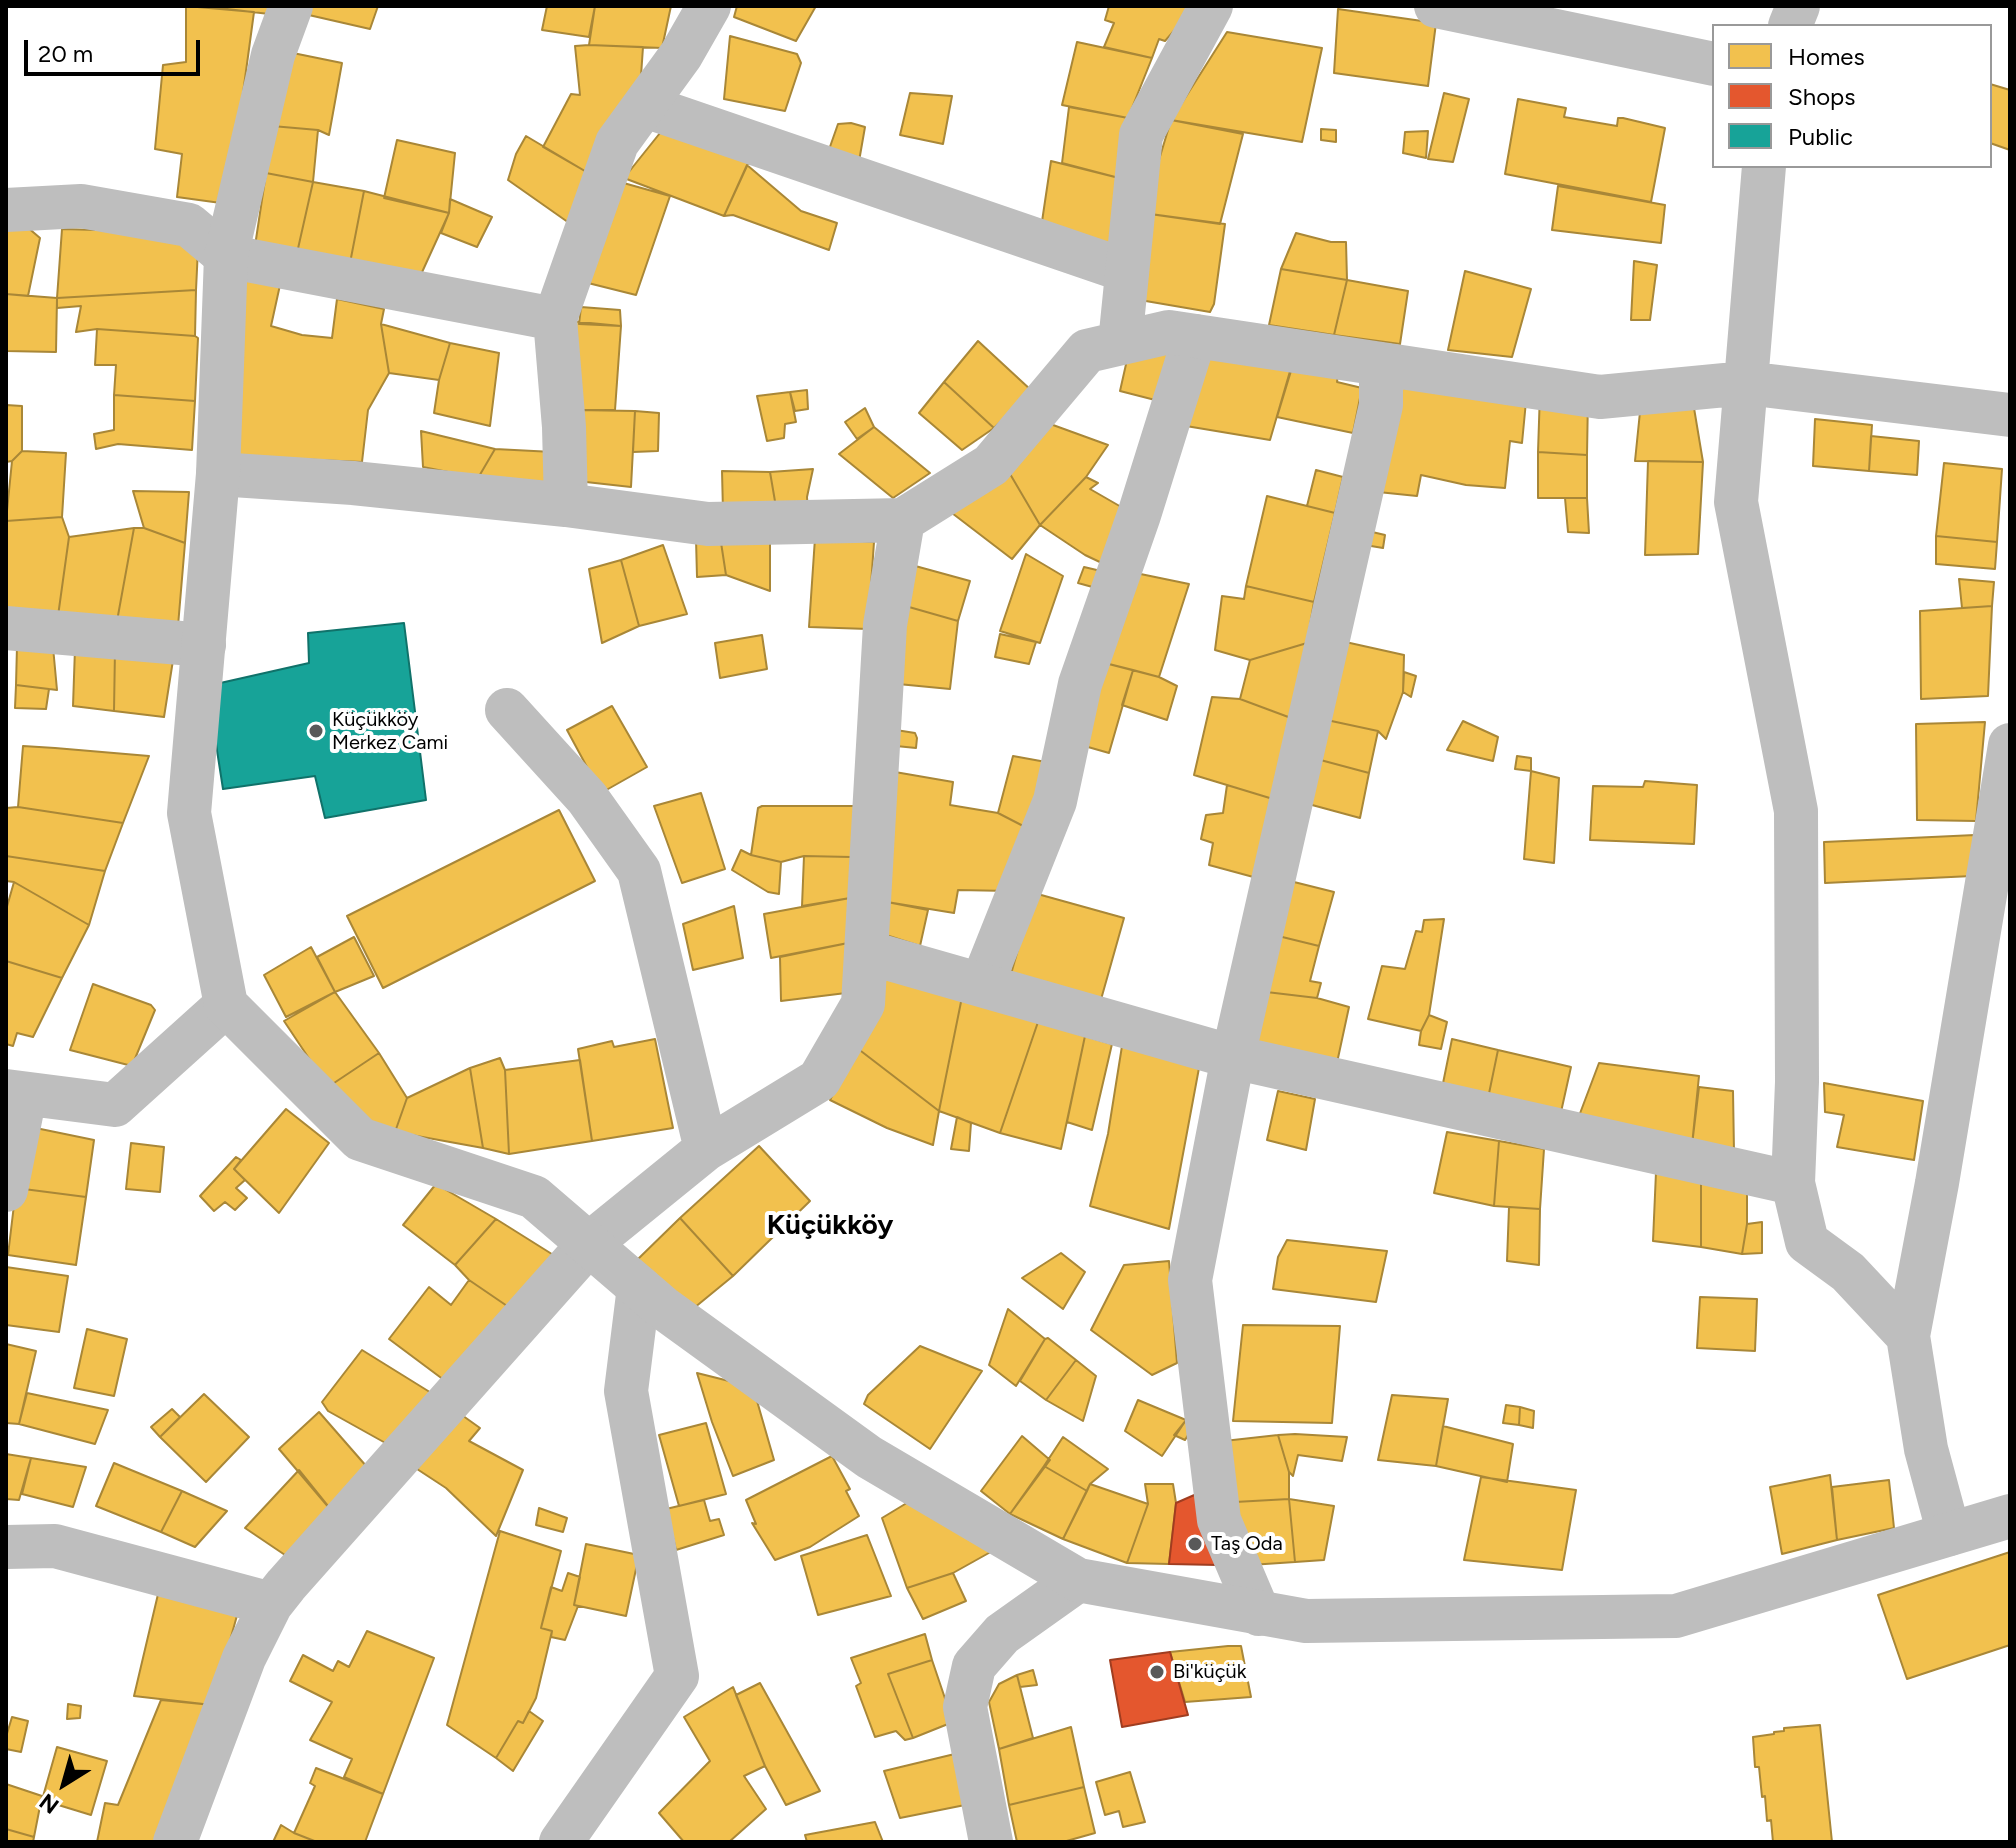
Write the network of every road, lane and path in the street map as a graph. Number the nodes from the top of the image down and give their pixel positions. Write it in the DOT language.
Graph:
graph roads {
  1 [pos="291,6"];
  2 [pos="709,6"];
  3 [pos="1211,6"];
  4 [pos="1436,6"];
  5 [pos="1712,64"];
  6 [pos="645,106"];
  7 [pos="1764,168"];
  8 [pos="6,210"];
  9 [pos="226,256"];
  10 [pos="1127,271"];
  11 [pos="555,319"];
  12 [pos="1195,336"];
  13 [pos="1120,343"];
  14 [pos="1381,364"];
  15 [pos="1746,383"];
  16 [pos="2010,415"];
  17 [pos="218,474"];
  18 [pos="566,505"];
  19 [pos="903,520"];
  20 [pos="6,628"];
  21 [pos="204,645"];
  22 [pos="507,710"];
  23 [pos="2010,745"];
  24 [pos="866,952"];
  25 [pos="982,984"];
  26 [pos="226,1005"];
  27 [pos="1233,1057"];
  28 [pos="15,1093"];
  29 [pos="706,1149"];
  30 [pos="1793,1183"];
  31 [pos="6,1190"];
  32 [pos="589,1244"];
  33 [pos="639,1287"];
  34 [pos="1908,1336"];
  35 [pos="2010,1516"];
  36 [pos="1949,1534"];
  37 [pos="6,1547"];
  38 [pos="1078,1580"];
  39 [pos="271,1604"];
  40 [pos="1259,1614"];
  41 [pos="175,1842"];
  42 [pos="561,1842"];
  43 [pos="991,1842"];
  1 -- 9 [label="street"];
  2 -- 6 [label="street"];
  3 -- 10 [label="street"];
  4 -- 5 [label="street"];
  6 -- 10 [label="street"];
  6 -- 11 [label="street"];
  7 -- 15 [label="street"];
  8 -- 9 [label="street"];
  9 -- 11 [label="street"];
  9 -- 17 [label="street"];
  10 -- 13 [label="street"];
  11 -- 18 [label="street"];
  12 -- 13 [label="street"];
  12 -- 14 [label="street"];
  12 -- 25 [label="street"];
  13 -- 19 [label="street"];
  14 -- 15 [label="street"];
  14 -- 27 [label="street"];
  15 -- 16 [label="street"];
  15 -- 30 [label="street"];
  17 -- 18 [label="street"];
  17 -- 21 [label="street"];
  18 -- 19 [label="street"];
  19 -- 24 [label="street"];
  20 -- 21 [label="street"];
  21 -- 26 [label="street"];
  22 -- 29 [label="street"];
  23 -- 34 [label="street"];
  24 -- 25 [label="street"];
  24 -- 29 [label="street"];
  25 -- 27 [label="street"];
  26 -- 28 [label="street"];
  26 -- 32 [label="street"];
  27 -- 30 [label="street"];
  27 -- 40 [label="street"];
  28 -- 31 [label="street"];
  29 -- 32 [label="street"];
  30 -- 34 [label="street"];
  32 -- 33 [label="street"];
  32 -- 39 [label="street"];
  33 -- 38 [label="street"];
  33 -- 42 [label="street"];
  34 -- 36 [label="street"];
  35 -- 36 [label="street"];
  36 -- 40 [label="street"];
  37 -- 39 [label="street"];
  38 -- 40 [label="street"];
  38 -- 43 [label="street"];
  39 -- 41 [label="street"];
}
